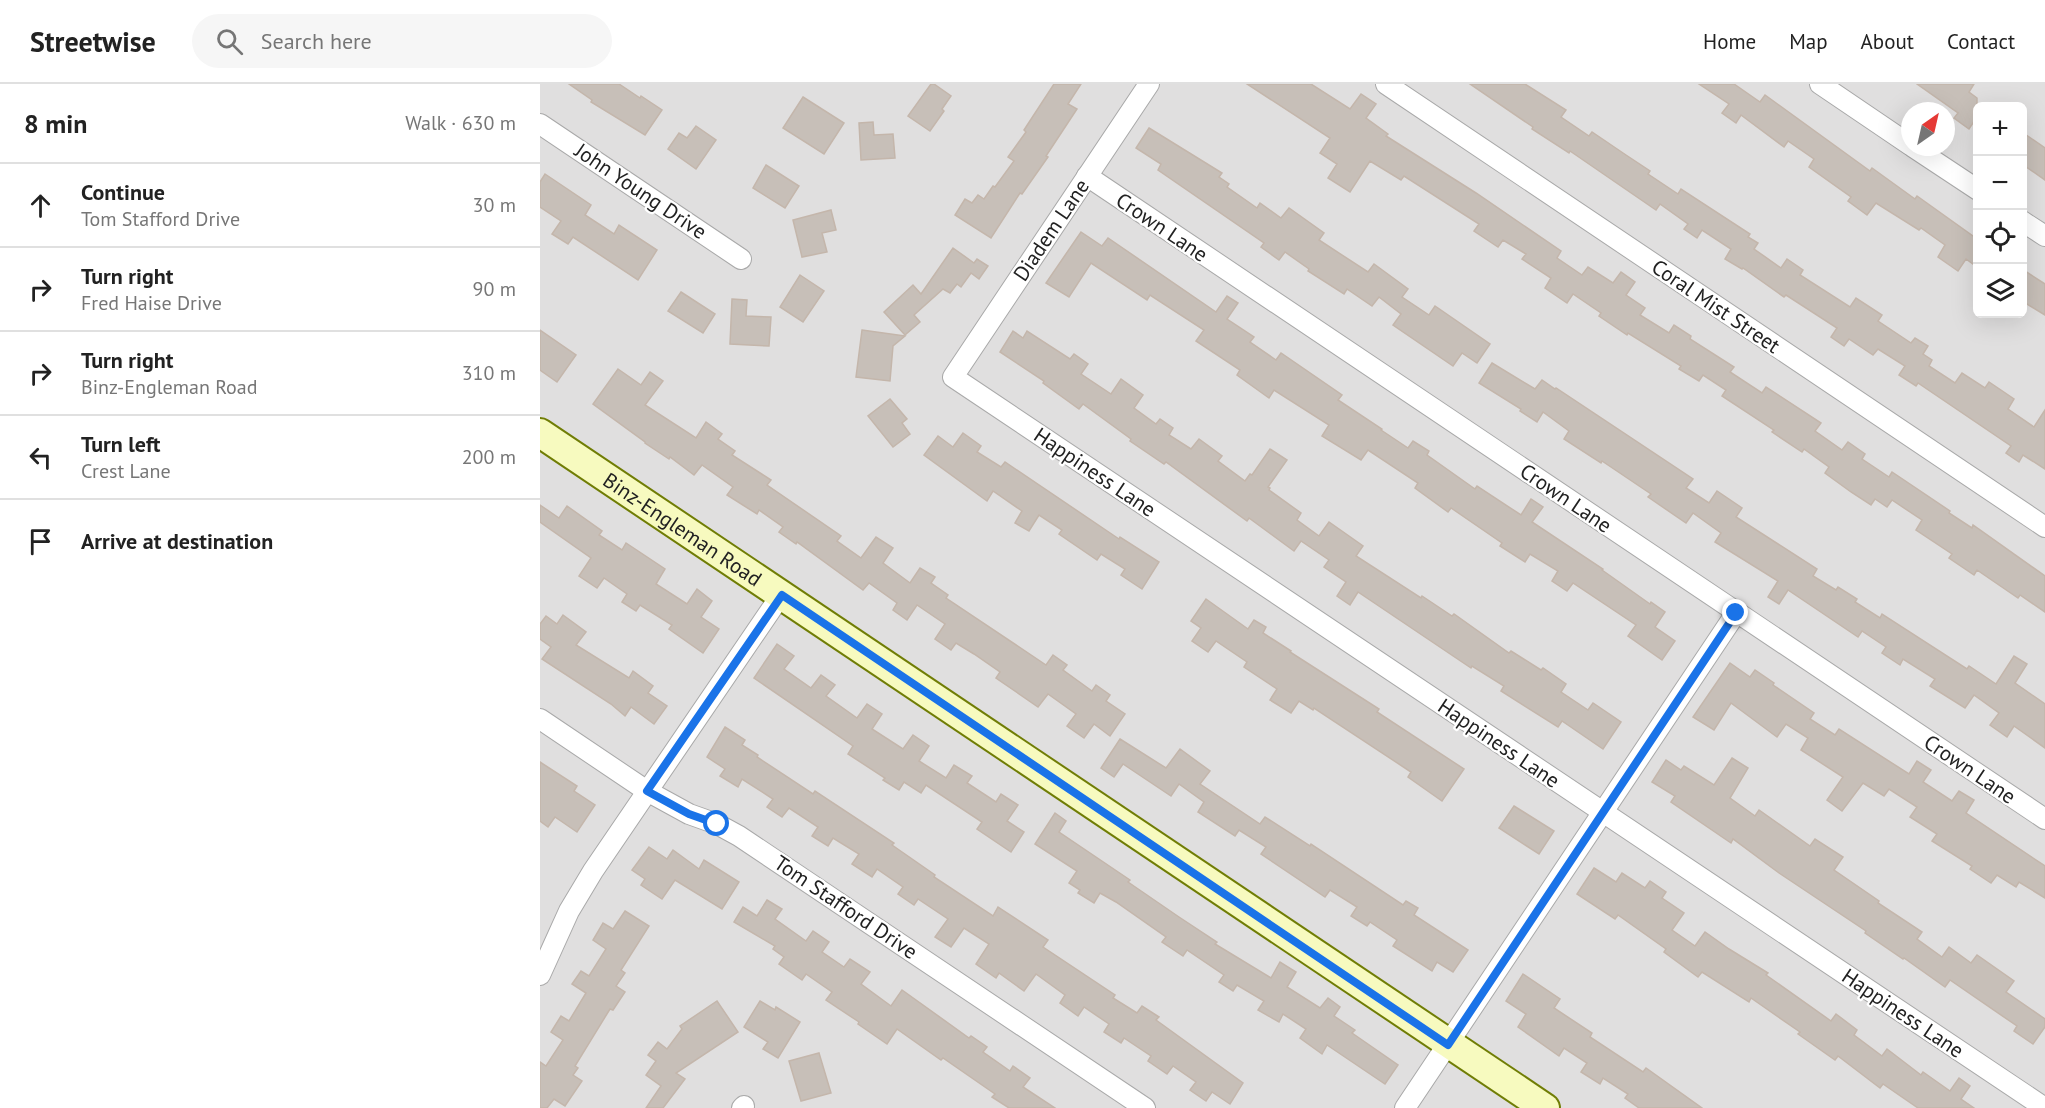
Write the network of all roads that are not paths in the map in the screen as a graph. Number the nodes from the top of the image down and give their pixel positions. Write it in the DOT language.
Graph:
graph roads {
  1 [pos="1149,84"];
  2 [pos="1386,84"];
  3 [pos="1820,84"];
  4 [pos="540,124"];
  5 [pos="1901,139"];
  6 [pos="1927,156"];
  7 [pos="1087,177"];
  8 [pos="1973,187"];
  9 [pos="2027,224"];
  10 [pos="2045,236"];
  11 [pos="741,259"];
  12 [pos="953,377"];
  13 [pos="540,433"];
  14 [pos="2045,527"];
  15 [pos="782,595"];
  16 [pos="1736,613"];
  17 [pos="540,718"];
  18 [pos="647,791"];
  19 [pos="1604,813"];
  20 [pos="2045,819"];
  21 [pos="540,975"];
  22 [pos="1448,1045"];
  23 [pos="1145,1108"];
  24 [pos="1405,1108"];
  25 [pos="1545,1108"];
  26 [pos="2045,1108"];
  1 -- 7 [label="street, Diadem Lane"];
  2 -- 14 [label="street, Coral Mist Street"];
  3 -- 5 [label="street"];
  4 -- 11 [label="street, John Young Drive"];
  6 -- 8 [label="street"];
  7 -- 12 [label="street, Diadem Lane"];
  7 -- 16 [label="street, Crown Lane"];
  9 -- 10 [label="street"];
  12 -- 19 [label="street, Happiness Lane"];
  13 -- 15 [label="street, Binz-Engleman Road"];
  15 -- 18 [label="street"];
  15 -- 22 [label="street, Binz-Engleman Road"];
  16 -- 19 [label="street"];
  16 -- 20 [label="street, Crown Lane"];
  17 -- 18 [label="street, Tom Stafford Drive"];
  18 -- 21 [label="street"];
  18 -- 23 [label="street, Tom Stafford Drive"];
  19 -- 22 [label="street"];
  19 -- 26 [label="street, Happiness Lane"];
  22 -- 24 [label="street"];
  22 -- 25 [label="street, Binz-Engleman Road"];
}
